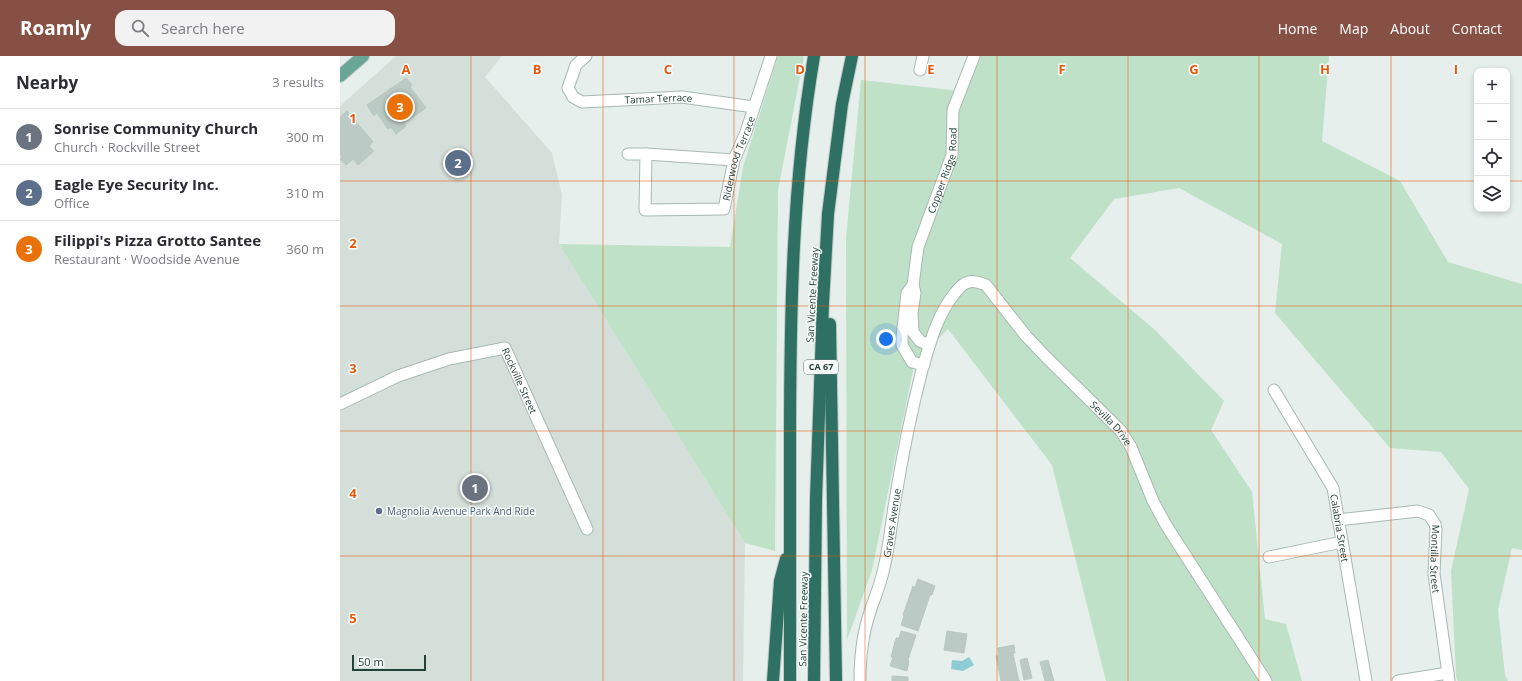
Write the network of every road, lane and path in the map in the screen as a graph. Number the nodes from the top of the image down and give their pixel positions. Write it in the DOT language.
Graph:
graph roads {
  1 [pos="363,56"];
  2 [pos="586,56"];
  3 [pos="769,56"];
  4 [pos="814,56"];
  5 [pos="852,56"];
  6 [pos="923,56"];
  7 [pos="974,56"];
  8 [pos="920,70"];
  9 [pos="340,76"];
  10 [pos="754,107"];
  11 [pos="628,154"];
  12 [pos="646,154"];
  13 [pos="734,160"];
  14 [pos="828,214"];
  15 [pos="913,285"];
  16 [pos="929,345"];
  17 [pos="924,365"];
  18 [pos="1274,390"];
  19 [pos="340,404"];
  20 [pos="1338,520"];
  21 [pos="587,529"];
  22 [pos="790,540"];
  23 [pos="1342,542"];
  24 [pos="1269,557"];
  25 [pos="1449,677"];
  26 [pos="773,681"];
  27 [pos="790,681"];
  28 [pos="814,681"];
  29 [pos="836,681"];
  30 [pos="860,681"];
  31 [pos="1266,681"];
  32 [pos="1366,681"];
  33 [pos="1398,681"];
  1 -- 9 [label="main road"];
  2 -- 10 [label="street, Tamar Terrace"];
  3 -- 10 [label="street, Riderwood Terrace"];
  4 -- 22 [label="highway, San Vicente Freeway / CA 67"];
  5 -- 14 [label="highway, San Vicente Freeway / CA 67"];
  6 -- 8 [label="street"];
  7 -- 15 [label="street, Copper Ridge Road"];
  10 -- 13 [label="street, Riderwood Terrace"];
  11 -- 12 [label="street"];
  12 -- 13 [label="street"];
  12 -- 13 [label="street, Riderwood Terrace"];
  14 -- 28 [label="highway, San Vicente Freeway / CA 67"];
  14 -- 29 [label="highway"];
  15 -- 16 [label="street, Copper Ridge Road"];
  15 -- 17 [label="street, Copper Ridge Road"];
  16 -- 17 [label="street, Sevilla Drive"];
  16 -- 31 [label="street, Sevilla Drive"];
  17 -- 30 [label="street, Graves Avenue"];
  18 -- 20 [label="street, Calabria Street"];
  19 -- 21 [label="street, Rockville Street"];
  20 -- 23 [label="street, Calabria Street"];
  20 -- 25 [label="street, Montilla Street"];
  22 -- 26 [label="highway"];
  22 -- 27 [label="highway, San Vicente Freeway / CA 67"];
  23 -- 24 [label="street"];
  23 -- 32 [label="street, Calabria Street"];
  25 -- 33 [label="street, Montilla Street"];
}
